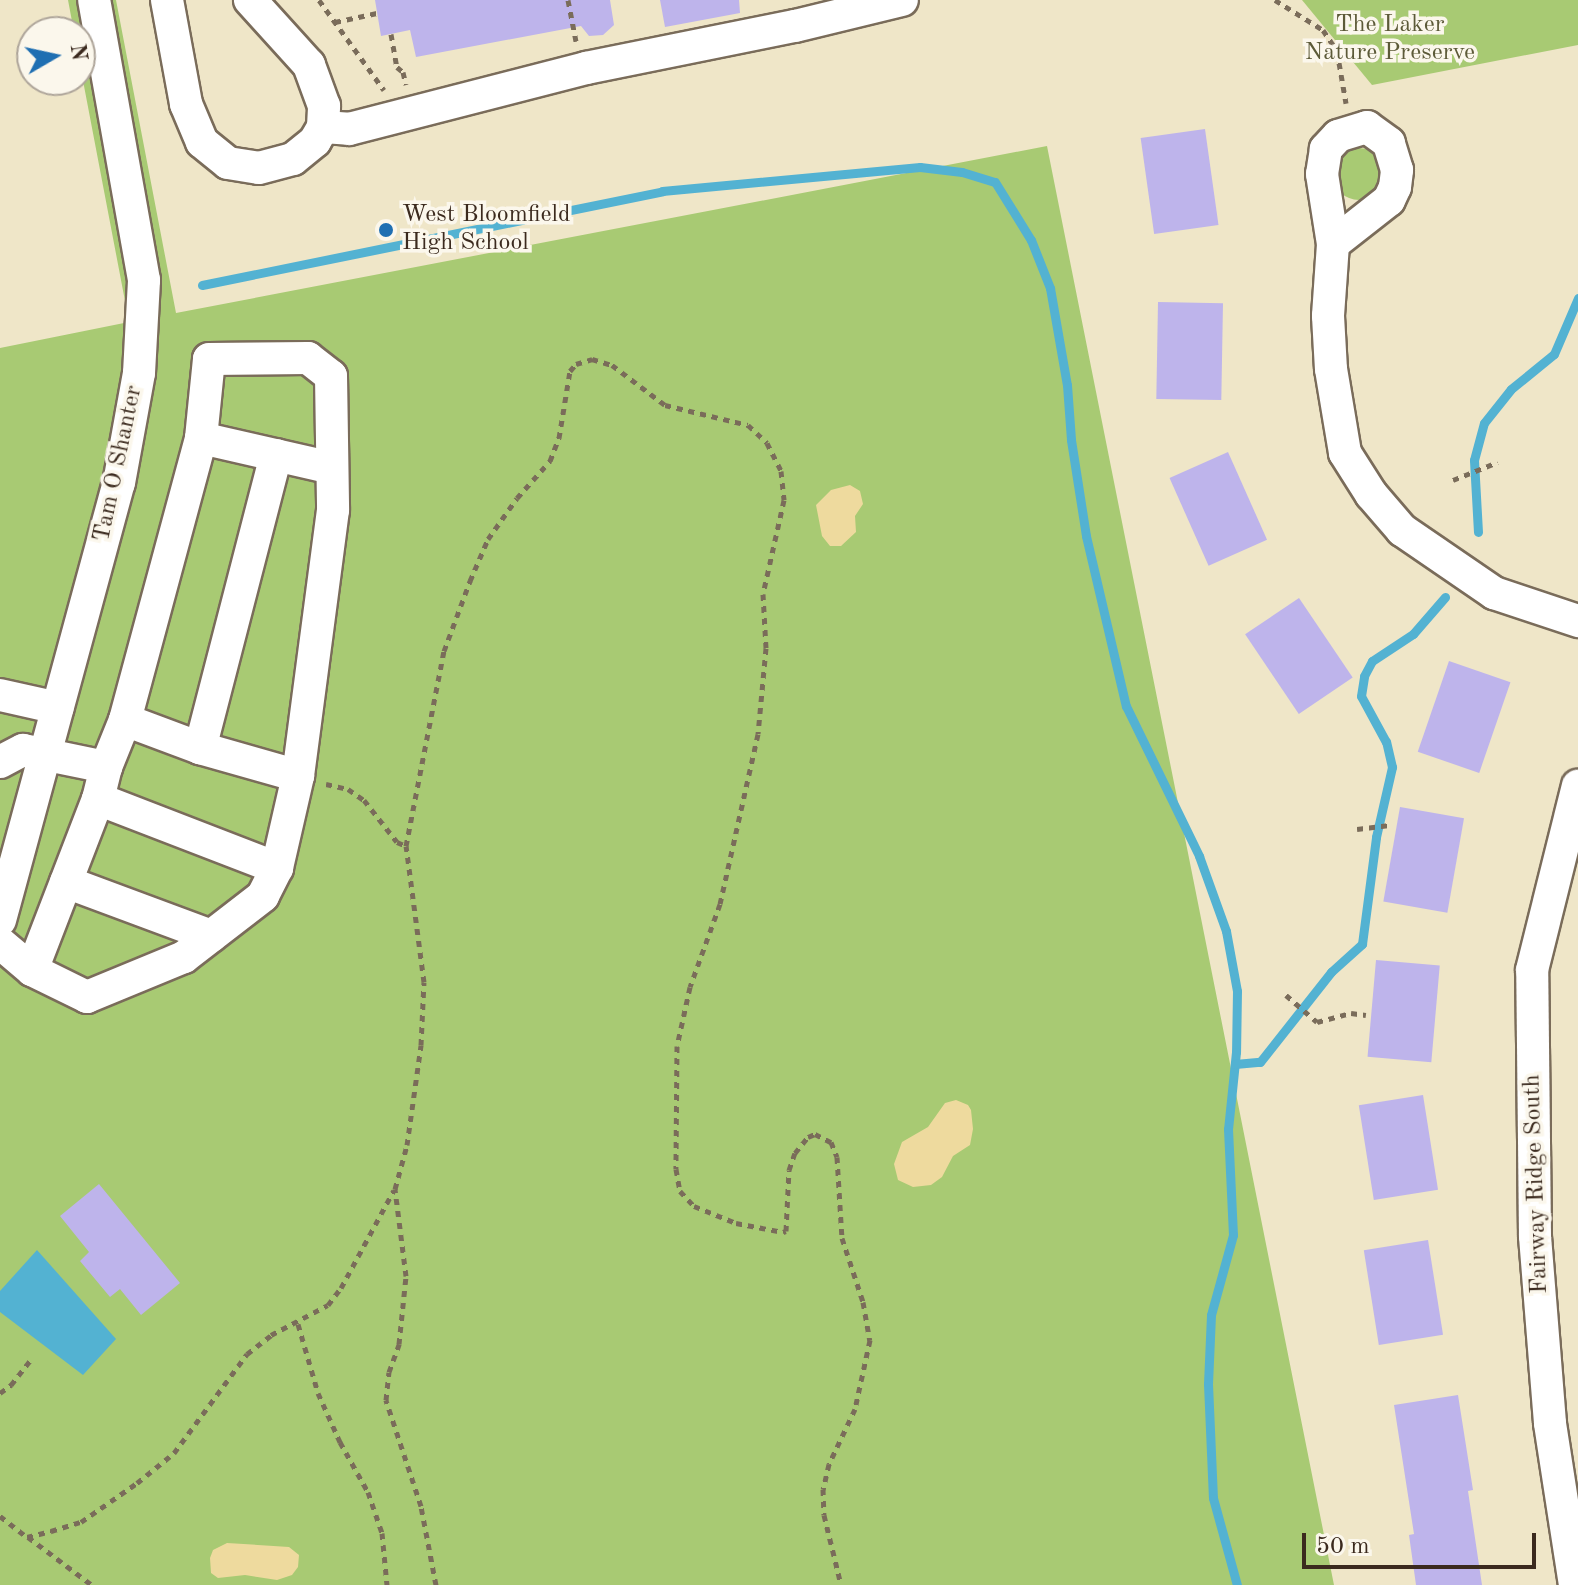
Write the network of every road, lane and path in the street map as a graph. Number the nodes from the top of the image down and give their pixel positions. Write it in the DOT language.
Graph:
graph roads {
  1 [pos="94,0"];
  2 [pos="167,0"];
  3 [pos="250,0"];
  4 [pos="319,0"];
  5 [pos="568,0"];
  6 [pos="902,0"];
  7 [pos="1275,0"];
  8 [pos="377,13"];
  9 [pos="335,22"];
  10 [pos="391,34"];
  11 [pos="581,70"];
  12 [pos="401,116"];
  13 [pos="323,127"];
  14 [pos="1348,131"];
  15 [pos="1333,244"];
  16 [pos="201,438"];
  17 [pos="276,455"];
  18 [pos="1498,462"];
  19 [pos="332,468"];
  20 [pos="1453,480"];
  21 [pos="1578,621"];
  22 [pos="0,695"];
  23 [pos="58,708"];
  24 [pos="125,720"];
  25 [pos="200,748"];
  26 [pos="44,755"];
  27 [pos="0,762"];
  28 [pos="106,767"];
  29 [pos="298,776"];
  30 [pos="1578,786"];
  31 [pos="98,799"];
  32 [pos="1392,825"];
  33 [pos="1357,829"];
  34 [pos="406,846"];
  35 [pos="277,868"];
  36 [pos="66,882"];
  37 [pos="0,920"];
  38 [pos="211,936"];
  39 [pos="0,943"];
  40 [pos="32,970"];
  41 [pos="1286,995"];
  42 [pos="1366,1015"];
  43 [pos="395,1189"];
  44 [pos="298,1323"];
  45 [pos="31,1359"];
  46 [pos="0,1393"];
  47 [pos="0,1516"];
  48 [pos="27,1537"];
  49 [pos="92,1585"];
  50 [pos="387,1585"];
  51 [pos="436,1585"];
  52 [pos="841,1585"];
  53 [pos="1575,1585"];
  1 -- 23 [label="street, Tam O Shanter"];
  2 -- 13 [label="street"];
  3 -- 13 [label="street"];
  4 -- 9 [label="path"];
  5 -- 11 [label="path"];
  6 -- 11 [label="street"];
  7 -- 14 [label="path"];
  8 -- 9 [label="path"];
  9 -- 12 [label="path"];
  10 -- 12 [label="path"];
  11 -- 12 [label="street"];
  12 -- 13 [label="street"];
  14 -- 15 [label="street"];
  14 -- 15 [label="street"];
  15 -- 21 [label="street"];
  16 -- 17 [label="street"];
  16 -- 19 [label="street"];
  16 -- 24 [label="street"];
  17 -- 19 [label="street"];
  17 -- 25 [label="street"];
  18 -- 20 [label="path"];
  19 -- 29 [label="street"];
  22 -- 23 [label="street"];
  23 -- 26 [label="street, Tam O Shanter"];
  24 -- 25 [label="street"];
  24 -- 28 [label="street"];
  25 -- 29 [label="street"];
  26 -- 27 [label="street"];
  26 -- 28 [label="street"];
  26 -- 37 [label="street, Tam O Shanter"];
  28 -- 31 [label="street"];
  29 -- 34 [label="path"];
  29 -- 35 [label="street"];
  30 -- 53 [label="street, Fairway Ridge South"];
  31 -- 35 [label="street"];
  31 -- 36 [label="street"];
  32 -- 33 [label="path"];
  34 -- 43 [label="path"];
  34 -- 52 [label="path"];
  35 -- 38 [label="street"];
  36 -- 38 [label="street"];
  36 -- 40 [label="street"];
  38 -- 40 [label="street"];
  39 -- 40 [label="street"];
  41 -- 42 [label="path"];
  43 -- 44 [label="path"];
  43 -- 51 [label="path"];
  44 -- 48 [label="path"];
  44 -- 50 [label="path"];
  45 -- 46 [label="path"];
  47 -- 48 [label="path"];
  48 -- 49 [label="path"];
}
